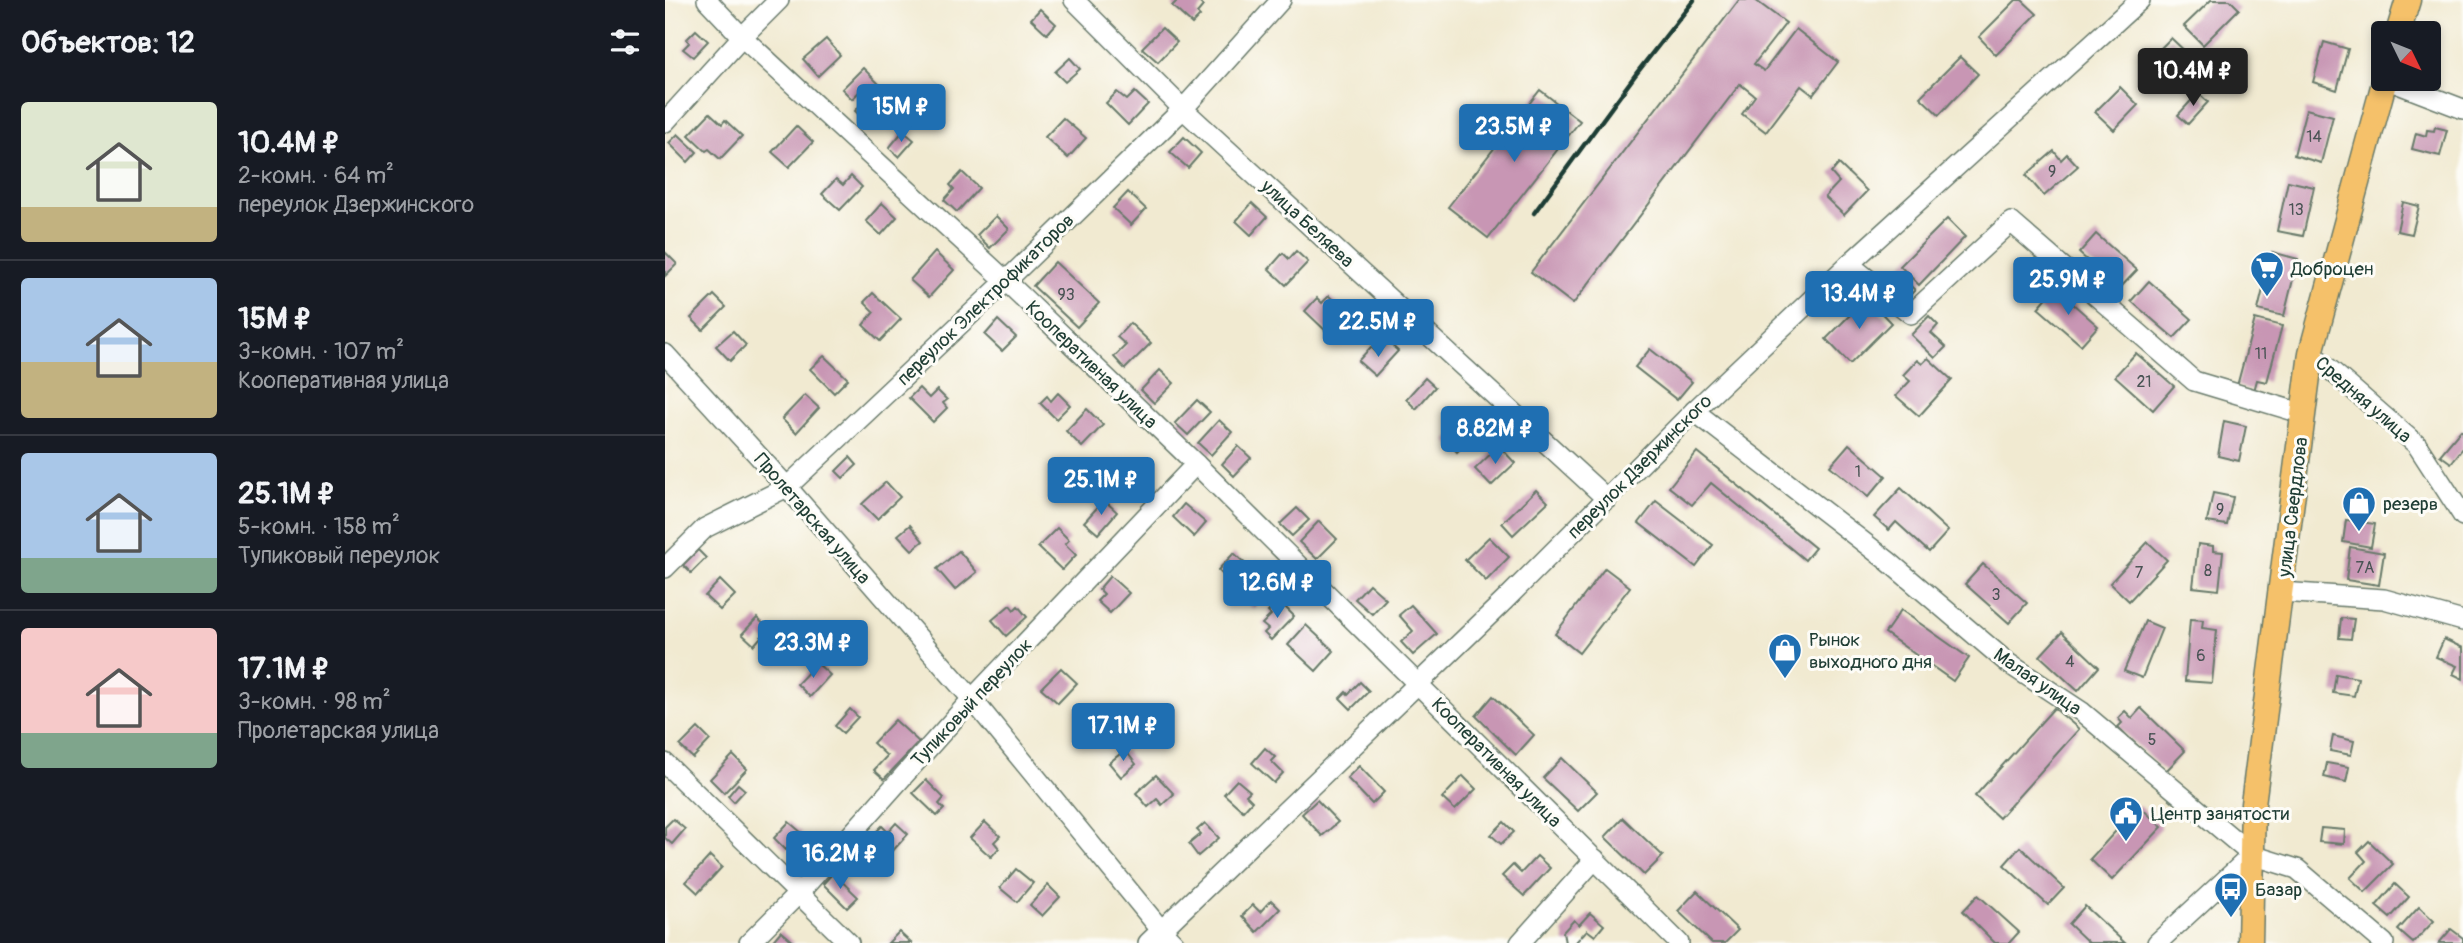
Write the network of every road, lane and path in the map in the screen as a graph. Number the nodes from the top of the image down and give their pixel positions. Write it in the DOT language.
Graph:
graph roads {
  1 [pos="708,0"];
  2 [pos="779,0"];
  3 [pos="1074,0"];
  4 [pos="1281,0"];
  5 [pos="2140,0"];
  6 [pos="2408,0"];
  7 [pos="2402,21"];
  8 [pos="742,37"];
  9 [pos="2382,91"];
  10 [pos="2416,91"];
  11 [pos="1184,109"];
  12 [pos="2463,109"];
  13 [pos="665,122"];
  14 [pos="1849,264"];
  15 [pos="1006,281"];
  16 [pos="2311,353"];
  17 [pos="665,354"];
  18 [pos="1694,411"];
  19 [pos="2304,414"];
  20 [pos="1196,464"];
  21 [pos="787,487"];
  22 [pos="1607,499"];
  23 [pos="2463,516"];
  24 [pos="665,568"];
  25 [pos="2281,592"];
  26 [pos="2463,621"];
  27 [pos="1419,684"];
  28 [pos="972,699"];
  29 [pos="665,763"];
  30 [pos="2252,855"];
  31 [pos="1595,859"];
  32 [pos="799,893"];
  33 [pos="1161,939"];
  34 [pos="749,943"];
  35 [pos="849,943"];
  36 [pos="1520,943"];
  37 [pos="1679,943"];
  38 [pos="2157,943"];
  39 [pos="2250,943"];
  40 [pos="2384,943"];
  1 -- 8 [label="street, Кооперативная улица"];
  2 -- 8 [label="street"];
  3 -- 11 [label="street, улица Беляева"];
  4 -- 11 [label="street, переулок Электрофикаторов"];
  5 -- 14 [label="street, переулок Дзержинского"];
  6 -- 7 [label="main road"];
  8 -- 13 [label="street"];
  8 -- 15 [label="street, Кооперативная улица"];
  9 -- 16 [label="main road, улица Свердлова"];
  10 -- 12 [label="street"];
  11 -- 15 [label="street, переулок Электрофикаторов"];
  11 -- 22 [label="street, улица Беляева"];
  14 -- 18 [label="street, переулок Дзержинского"];
  14 -- 19 [label="street"];
  15 -- 20 [label="street, Кооперативная улица"];
  15 -- 21 [label="street, переулок Электрофикаторов"];
  16 -- 19 [label="main road, улица Свердлова"];
  16 -- 23 [label="street, Средняя улица"];
  17 -- 21 [label="street, Пролетарская улица"];
  18 -- 22 [label="street, переулок Дзержинского"];
  18 -- 30 [label="street, Малая улица"];
  19 -- 25 [label="main road, улица Свердлова"];
  20 -- 27 [label="street, Кооперативная улица"];
  20 -- 28 [label="street, Тупиковый переулок"];
  21 -- 24 [label="street, переулок Электрофикаторов"];
  21 -- 28 [label="street, Пролетарская улица"];
  22 -- 27 [label="street, переулок Дзержинского"];
  25 -- 26 [label="street"];
  25 -- 30 [label="main road, улица Свердлова"];
  27 -- 31 [label="street, Кооперативная улица"];
  27 -- 33 [label="street, переулок Дзержинского"];
  28 -- 32 [label="street, Тупиковый переулок"];
  28 -- 33 [label="street, Пролетарская улица"];
  29 -- 32 [label="street"];
  30 -- 38 [label="street"];
  30 -- 39 [label="main road, улица Свердлова"];
  30 -- 40 [label="street, Малая улица"];
  31 -- 36 [label="street"];
  31 -- 37 [label="street, Кооперативная улица"];
  32 -- 34 [label="street, Тупиковый переулок"];
  32 -- 35 [label="street"];
}
